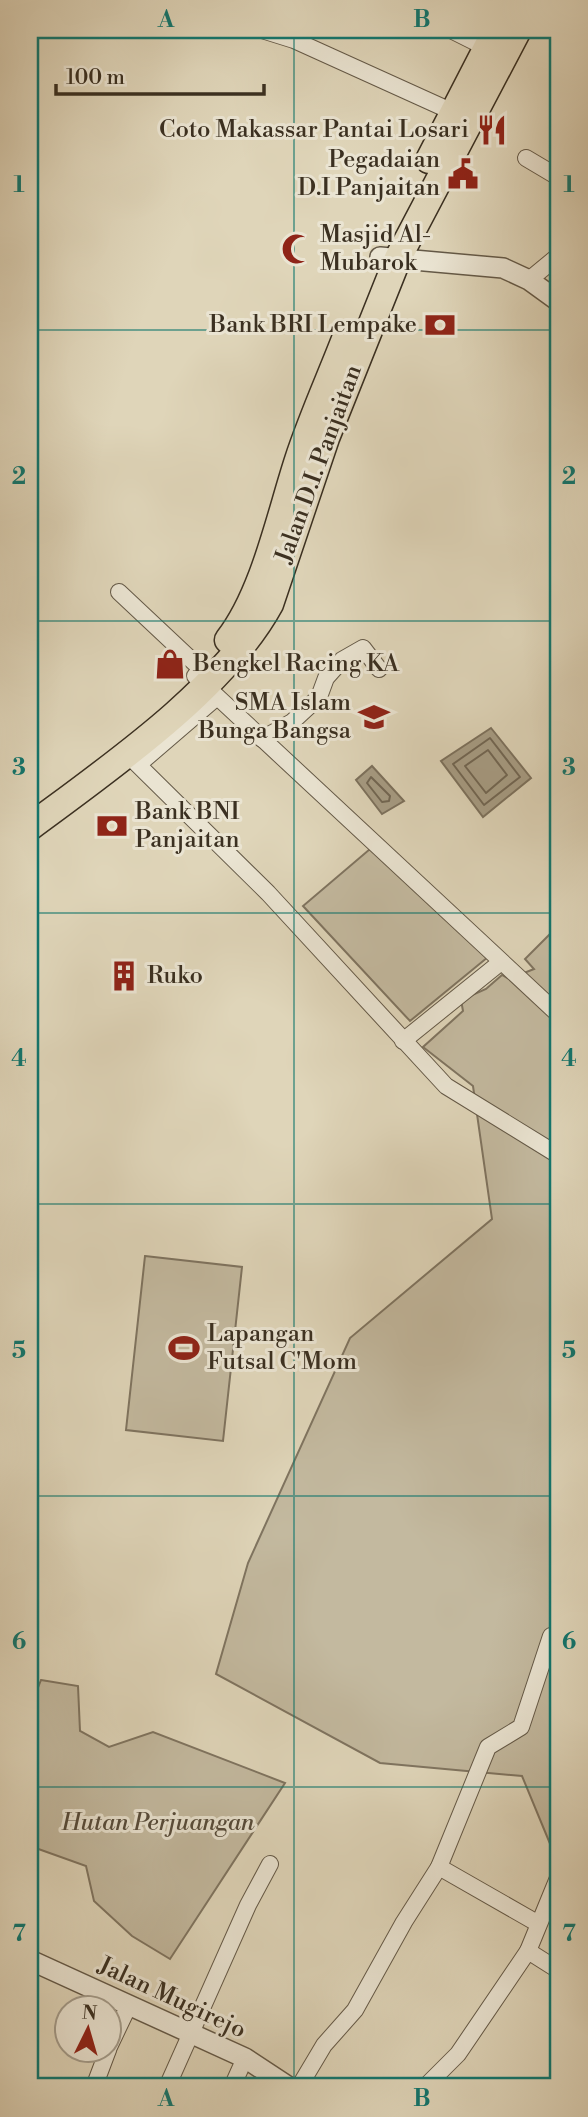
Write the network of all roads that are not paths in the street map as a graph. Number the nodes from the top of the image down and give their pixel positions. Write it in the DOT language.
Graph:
graph roads {
  1 [pos="262,30"];
  2 [pos="451,30"];
  3 [pos="518,30"];
  4 [pos="492,39"];
  5 [pos="453,112"];
  6 [pos="526,158"];
  7 [pos="558,177"];
  8 [pos="558,256"];
  9 [pos="389,257"];
  10 [pos="529,280"];
  11 [pos="558,301"];
  12 [pos="119,592"];
  13 [pos="379,669"];
  14 [pos="205,682"];
  15 [pos="262,739"];
  16 [pos="133,759"];
  17 [pos="30,808"];
  18 [pos="30,827"];
  19 [pos="501,962"];
  20 [pos="558,1014"];
  21 [pos="403,1041"];
  22 [pos="558,1154"];
  23 [pos="551,1636"];
  24 [pos="271,1864"];
  25 [pos="439,1867"];
  26 [pos="558,1878"];
  27 [pos="537,1923"];
  28 [pos="528,1951"];
  29 [pos="31,1962"];
  30 [pos="558,1970"];
  31 [pos="129,2005"];
  32 [pos="122,2020"];
  33 [pos="189,2032"];
  34 [pos="245,2058"];
  35 [pos="103,2064"];
  36 [pos="94,2087"];
  37 [pos="167,2087"];
  38 [pos="232,2087"];
  39 [pos="289,2087"];
  40 [pos="299,2087"];
  41 [pos="425,2087"];
  1 -- 5 [label="street"];
  2 -- 4 [label="street"];
  3 -- 9 [label="highway"];
  4 -- 5 [label="highway"];
  5 -- 9 [label="highway"];
  6 -- 7 [label="street"];
  8 -- 10 [label="street"];
  9 -- 10 [label="street"];
  9 -- 14 [label="highway"];
  10 -- 11 [label="street"];
  12 -- 14 [label="street"];
  13 -- 15 [label="street"];
  14 -- 15 [label="street"];
  14 -- 16 [label="highway"];
  14 -- 17 [label="highway"];
  15 -- 19 [label="street"];
  16 -- 18 [label="highway"];
  16 -- 21 [label="street"];
  19 -- 20 [label="street"];
  19 -- 21 [label="street"];
  21 -- 22 [label="street"];
  23 -- 25 [label="street"];
  24 -- 33 [label="street"];
  25 -- 27 [label="street"];
  25 -- 40 [label="street"];
  26 -- 27 [label="street"];
  27 -- 28 [label="street"];
  28 -- 30 [label="street"];
  28 -- 41 [label="street"];
  29 -- 31 [label="street, Jalan Mugirejo"];
  31 -- 32 [label="street"];
  31 -- 33 [label="street, Jalan Mugirejo"];
  33 -- 34 [label="street, Jalan Mugirejo"];
  33 -- 37 [label="street"];
  34 -- 38 [label="street"];
  34 -- 39 [label="street, Jalan Mugirejo"];
  35 -- 36 [label="street"];
}
